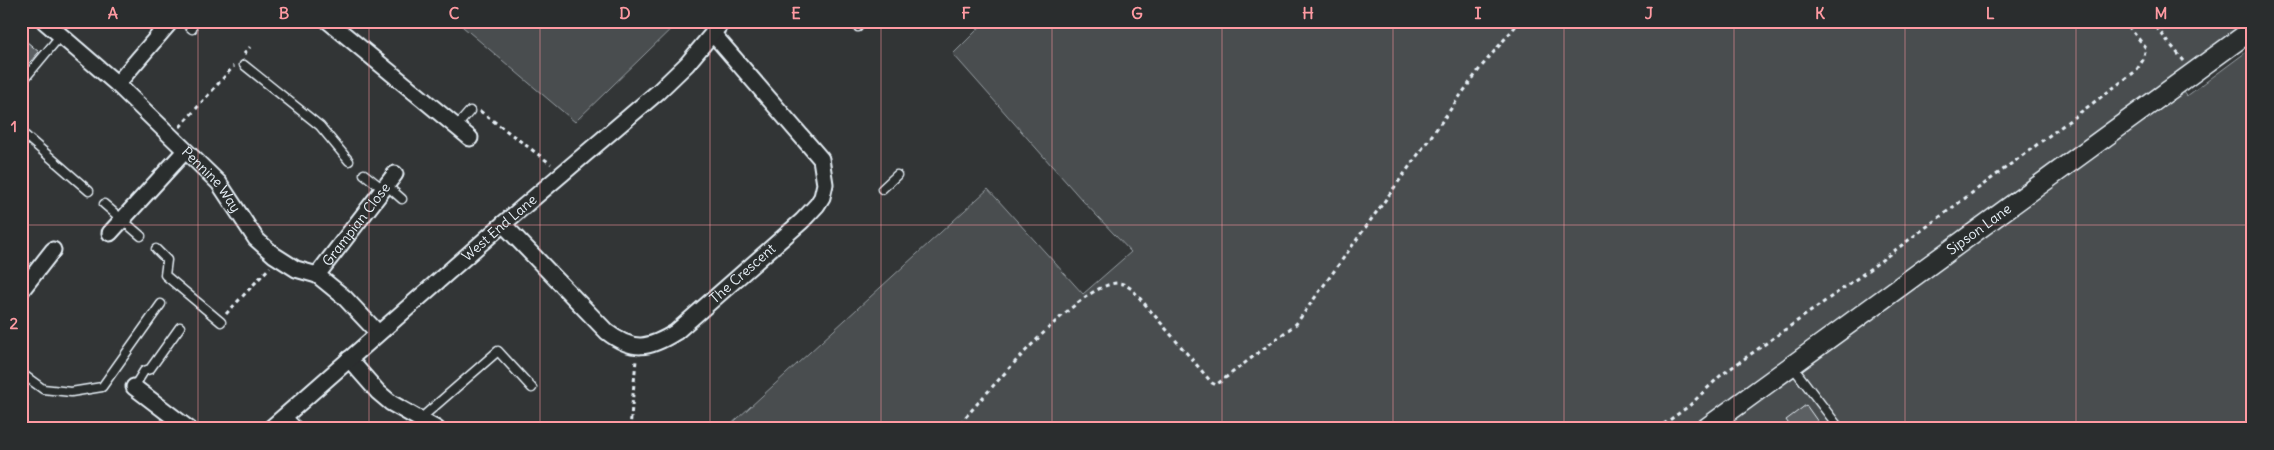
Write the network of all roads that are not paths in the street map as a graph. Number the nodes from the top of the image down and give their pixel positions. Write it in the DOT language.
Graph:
graph roads {
  1 [pos="44,21"];
  2 [pos="171,21"];
  3 [pos="183,21"];
  4 [pos="328,21"];
  5 [pos="724,21"];
  6 [pos="852,21"];
  7 [pos="858,27"];
  8 [pos="192,29"];
  9 [pos="2253,29"];
  10 [pos="61,35"];
  11 [pos="714,35"];
  12 [pos="244,65"];
  13 [pos="21,83"];
  14 [pos="117,84"];
  15 [pos="472,108"];
  16 [pos="456,127"];
  17 [pos="21,132"];
  18 [pos="470,138"];
  19 [pos="185,150"];
  20 [pos="349,161"];
  21 [pos="364,174"];
  22 [pos="897,175"];
  23 [pos="388,183"];
  24 [pos="882,189"];
  25 [pos="89,191"];
  26 [pos="402,199"];
  27 [pos="104,204"];
  28 [pos="122,220"];
  29 [pos="503,224"];
  30 [pos="110,233"];
  31 [pos="141,236"];
  32 [pos="156,249"];
  33 [pos="53,250"];
  34 [pos="317,275"];
  35 [pos="21,291"];
  36 [pos="161,304"];
  37 [pos="219,320"];
  38 [pos="180,327"];
  39 [pos="378,333"];
  40 [pos="349,359"];
  41 [pos="1792,366"];
  42 [pos="21,373"];
  43 [pos="134,387"];
  44 [pos="532,388"];
  45 [pos="286,415"];
  46 [pos="420,419"];
  47 [pos="189,429"];
  48 [pos="270,429"];
  49 [pos="300,429"];
  50 [pos="437,429"];
  51 [pos="1705,429"];
  52 [pos="1840,429"];
  1 -- 10 [label="street, Pennine Way"];
  2 -- 14 [label="street"];
  3 -- 8 [label="lane"];
  4 -- 16 [label="street"];
  5 -- 11 [label="street, West End Lane"];
  6 -- 7 [label="lane"];
  9 -- 41 [label="street, Sipson Lane"];
  10 -- 13 [label="lane"];
  10 -- 14 [label="street, Pennine Way"];
  11 -- 29 [label="street, West End Lane"];
  11 -- 29 [label="street, The Crescent"];
  12 -- 20 [label="lane"];
  14 -- 19 [label="street, Pennine Way"];
  15 -- 16 [label="lane"];
  16 -- 18 [label="street"];
  17 -- 25 [label="lane"];
  19 -- 28 [label="street"];
  19 -- 34 [label="street, Pennine Way"];
  21 -- 23 [label="lane"];
  22 -- 24 [label="lane"];
  23 -- 26 [label="lane"];
  23 -- 34 [label="street, Grampian Close"];
  27 -- 28 [label="lane"];
  28 -- 30 [label="street"];
  28 -- 31 [label="lane"];
  29 -- 39 [label="street, West End Lane"];
  32 -- 37 [label="lane"];
  33 -- 35 [label="street"];
  34 -- 39 [label="street, Pennine Way"];
  36 -- 42 [label="lane"];
  38 -- 43 [label="lane"];
  39 -- 40 [label="street, West End Lane"];
  40 -- 45 [label="street, West End Lane"];
  40 -- 46 [label="street"];
  41 -- 51 [label="street, Sipson Lane"];
  41 -- 52 [label="lane"];
  43 -- 47 [label="street"];
  44 -- 46 [label="lane"];
  45 -- 48 [label="street, West End Lane"];
  45 -- 49 [label="lane"];
  46 -- 50 [label="street"];
}
